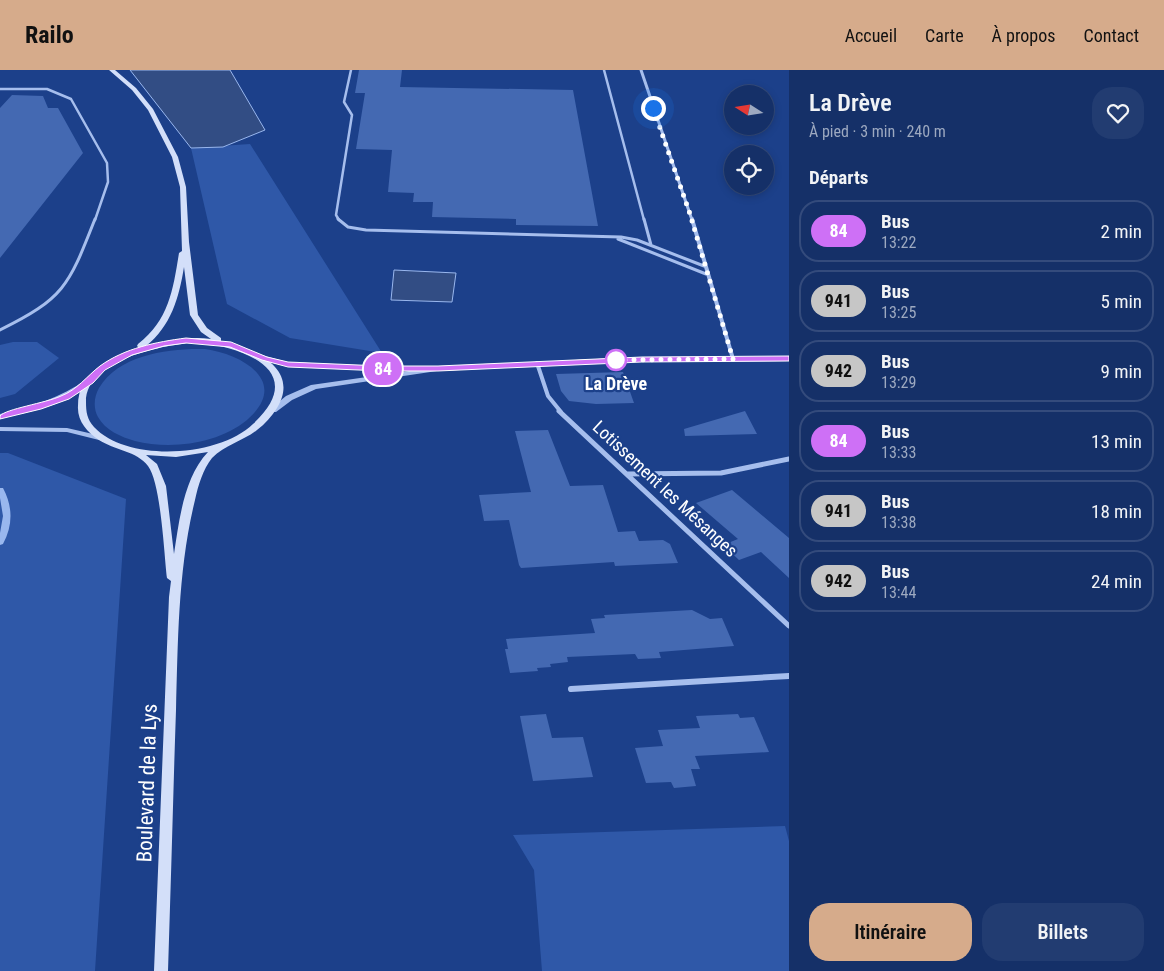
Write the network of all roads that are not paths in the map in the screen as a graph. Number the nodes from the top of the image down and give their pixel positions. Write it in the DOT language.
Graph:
graph roads {
  1 [pos="112,70"];
  2 [pos="350,70"];
  3 [pos="604,70"];
  4 [pos="641,70"];
  5 [pos="0,89"];
  6 [pos="614,237"];
  7 [pos="185,242"];
  8 [pos="651,245"];
  9 [pos="704,266"];
  10 [pos="706,274"];
  11 [pos="0,330"];
  12 [pos="231,345"];
  13 [pos="130,353"];
  14 [pos="258,356"];
  15 [pos="733,359"];
  16 [pos="789,359"];
  17 [pos="536,363"];
  18 [pos="438,369"];
  19 [pos="90,381"];
  20 [pos="273,410"];
  21 [pos="0,416"];
  22 [pos="0,429"];
  23 [pos="105,440"];
  24 [pos="227,443"];
  25 [pos="133,450"];
  26 [pos="789,459"];
  27 [pos="626,474"];
  28 [pos="174,597"];
  29 [pos="789,626"];
  30 [pos="789,676"];
  31 [pos="571,689"];
  32 [pos="161,971"];
  1 -- 7 [label="main road"];
  2 -- 6 [label="lane"];
  3 -- 8 [label="lane"];
  4 -- 9 [label="street"];
  5 -- 11 [label="lane"];
  6 -- 8 [label="lane"];
  6 -- 10 [label="lane"];
  7 -- 12 [label="main road"];
  7 -- 13 [label="main road"];
  8 -- 9 [label="lane"];
  9 -- 10 [label="street"];
  10 -- 15 [label="street"];
  12 -- 13 [label="main road"];
  12 -- 14 [label="main road"];
  13 -- 19 [label="main road"];
  14 -- 18 [label="street"];
  14 -- 20 [label="main road"];
  15 -- 16 [label="street"];
  15 -- 17 [label="street"];
  17 -- 18 [label="street"];
  17 -- 27 [label="street, Lotissement les Mésanges"];
  18 -- 20 [label="street"];
  19 -- 21 [label="street"];
  19 -- 23 [label="main road"];
  20 -- 24 [label="main road"];
  22 -- 23 [label="street"];
  23 -- 25 [label="main road"];
  24 -- 25 [label="main road"];
  24 -- 28 [label="main road, Boulevard de la Lys"];
  25 -- 28 [label="main road, Boulevard de la Lys"];
  26 -- 27 [label="street"];
  27 -- 29 [label="street, Lotissement les Mésanges"];
  28 -- 32 [label="main road, Boulevard de la Lys"];
  30 -- 31 [label="street"];
}
